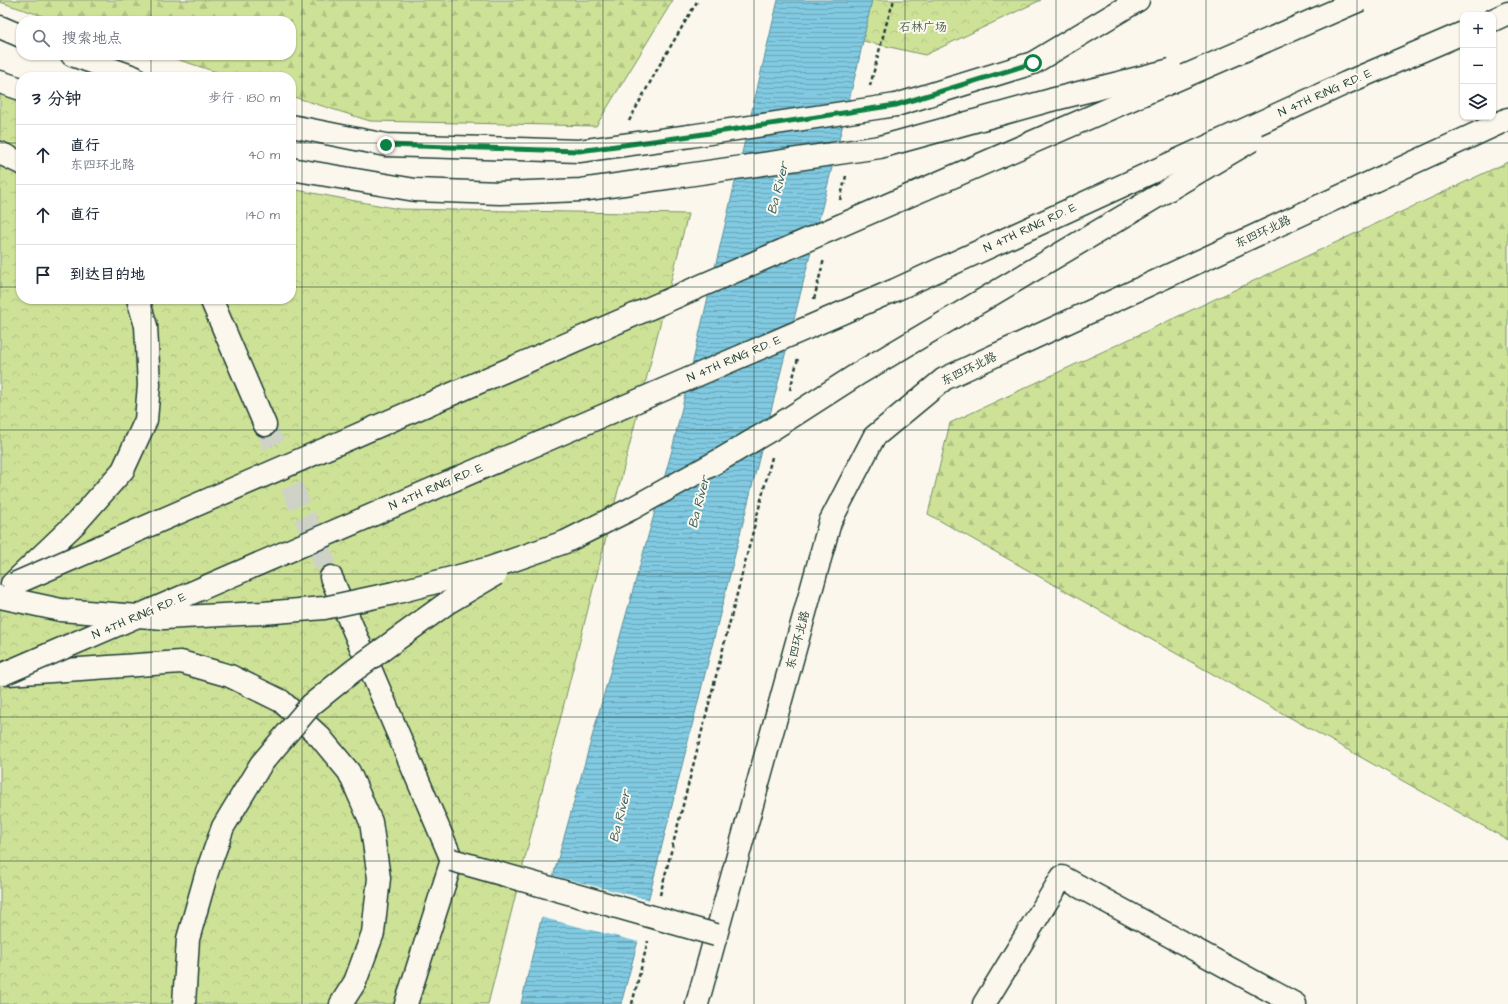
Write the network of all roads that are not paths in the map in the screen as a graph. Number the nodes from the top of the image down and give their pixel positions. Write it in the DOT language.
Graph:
graph roads {
  1 [pos="1138,0"];
  2 [pos="1360,0"];
  3 [pos="1508,13"];
  4 [pos="1496,19"];
  5 [pos="0,27"];
  6 [pos="16,34"];
  7 [pos="1460,34"];
  8 [pos="1231,56"];
  9 [pos="84,60"];
  10 [pos="112,72"];
  11 [pos="0,82"];
  12 [pos="1346,83"];
  13 [pos="16,87"];
  14 [pos="1508,119"];
  15 [pos="296,127"];
  16 [pos="0,153"];
  17 [pos="16,161"];
  18 [pos="296,171"];
  19 [pos="139,304"];
  20 [pos="213,304"];
  21 [pos="265,425"];
  22 [pos="527,555"];
  23 [pos="331,577"];
  24 [pos="4,590"];
  25 [pos="2,675"];
  26 [pos="452,860"];
  27 [pos="716,935"];
  28 [pos="184,1004"];
  29 [pos="341,1004"];
  30 [pos="406,1004"];
  31 [pos="697,1004"];
  32 [pos="984,1004"];
  33 [pos="1295,1004"];
  1 -- 15 [label="main road, bridge"];
  2 -- 8 [label="main road, bridge"];
  3 -- 4 [label="main road"];
  5 -- 6 [label="main road"];
  7 -- 12 [label="main road, N 4TH RING RD. E, bridge"];
  8 -- 18 [label="main road, bridge"];
  8 -- 24 [label="main road, bridge"];
  9 -- 10 [label="main road"];
  11 -- 13 [label="main road"];
  12 -- 22 [label="main road, bridge"];
  12 -- 25 [label="main road, N 4TH RING RD. E, bridge"];
  14 -- 27 [label="main road, 东四环北路"];
  16 -- 17 [label="main road"];
  19 -- 24 [label="main road"];
  20 -- 21 [label="main road"];
  22 -- 24 [label="main road, bridge"];
  22 -- 28 [label="main road, bridge"];
  23 -- 26 [label="main road"];
  25 -- 29 [label="main road, bridge"];
  26 -- 27 [label="main road, bridge"];
  26 -- 30 [label="main road"];
  27 -- 31 [label="main road, 东四环北路"];
  32 -- 33 [label="main road"];
}
